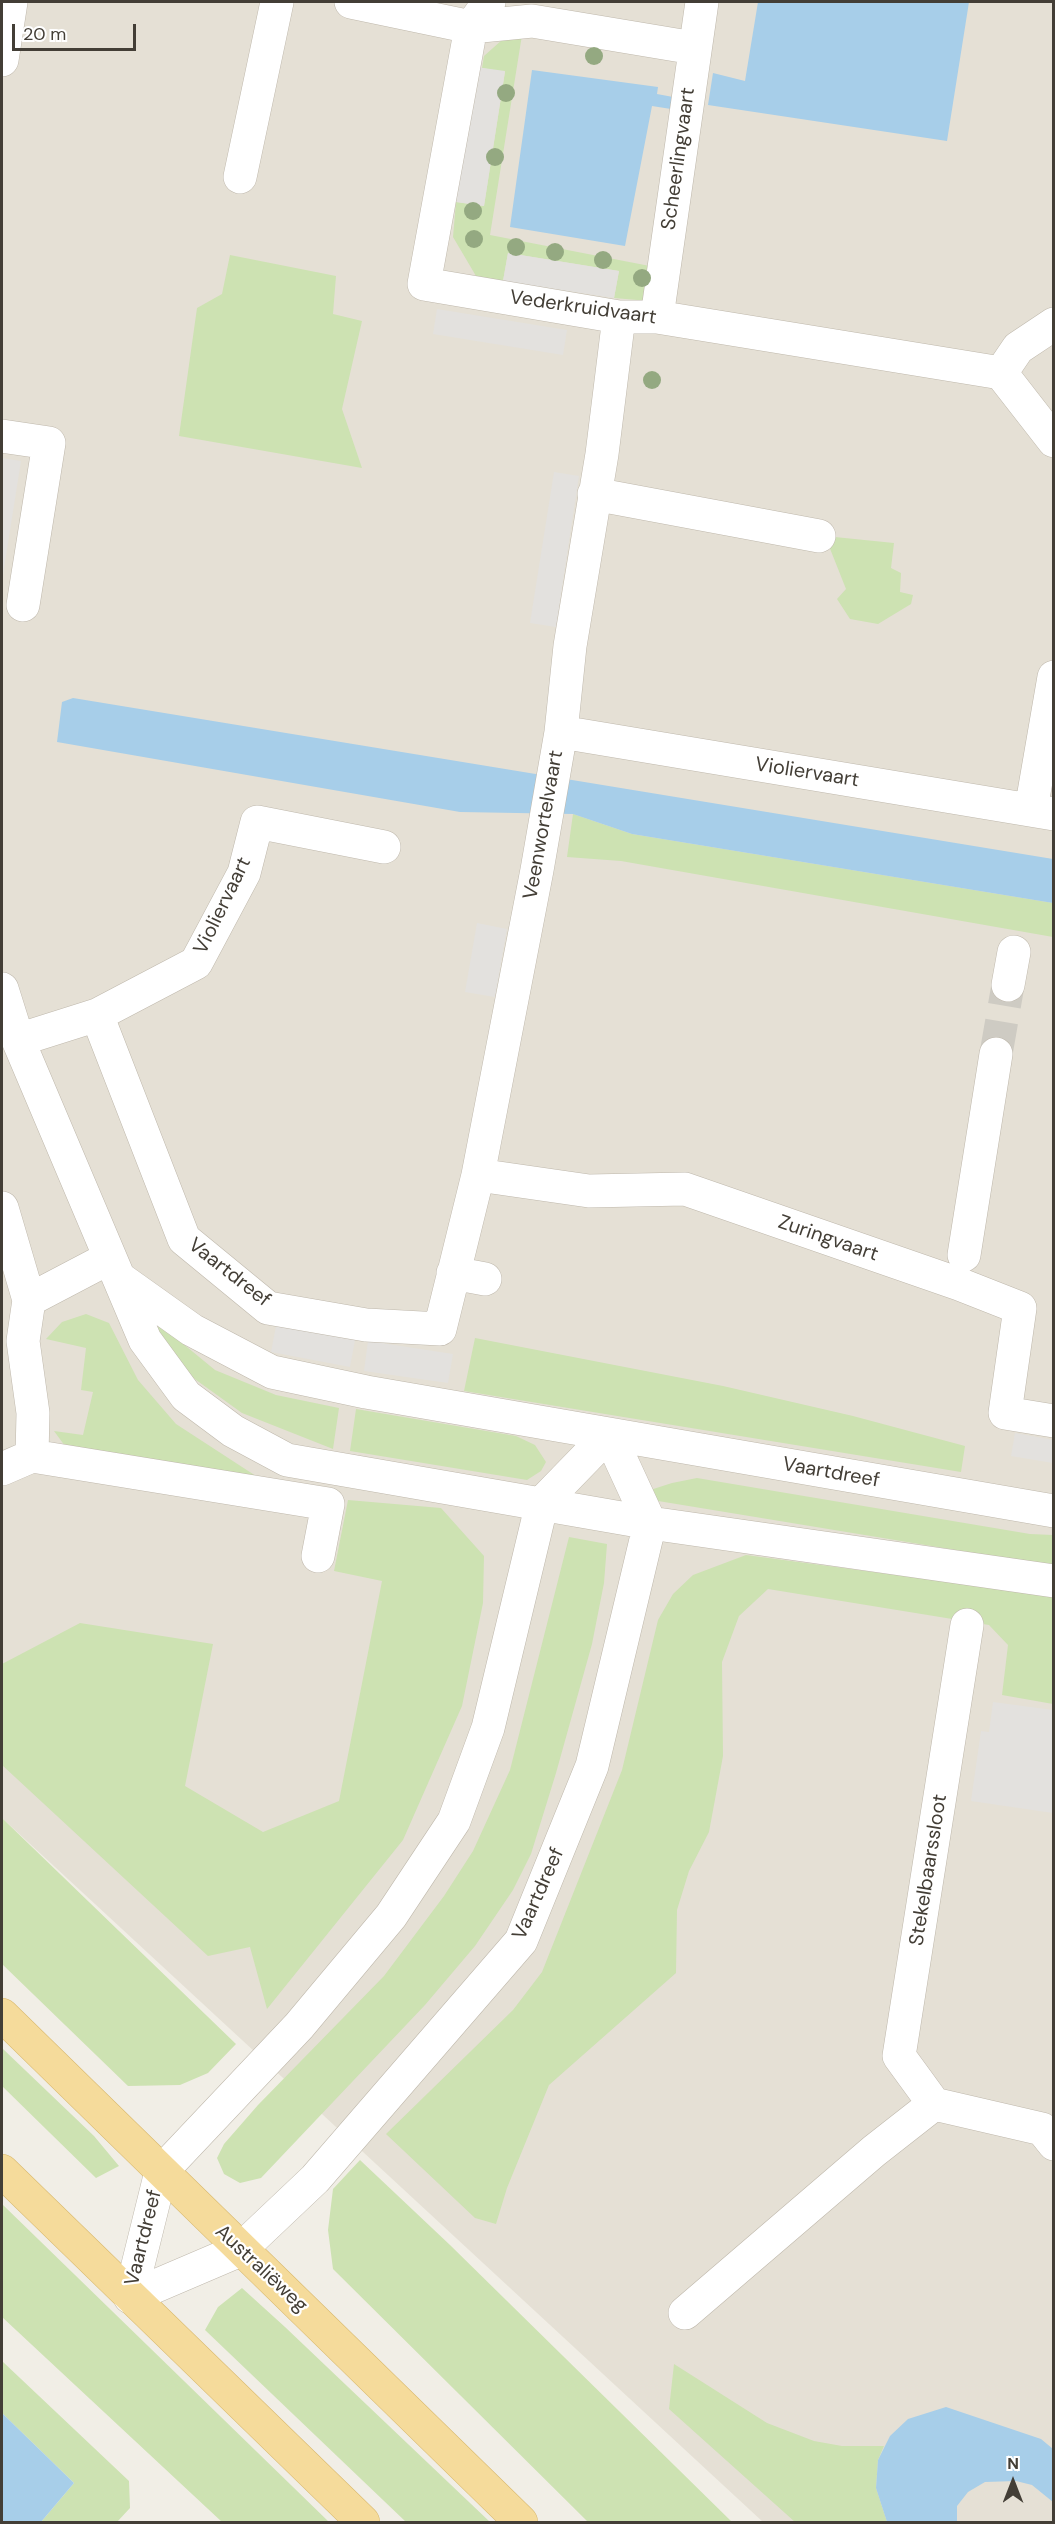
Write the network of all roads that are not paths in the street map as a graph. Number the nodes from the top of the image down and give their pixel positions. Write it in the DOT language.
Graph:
graph roads {
  1 [pos="11,2"];
  2 [pos="277,2"];
  3 [pos="351,2"];
  4 [pos="702,2"];
  5 [pos="480,14"];
  6 [pos="693,48"];
  7 [pos="2,60"];
  8 [pos="240,177"];
  9 [pos="619,317"];
  10 [pos="657,317"];
  11 [pos="1053,324"];
  12 [pos="1001,373"];
  13 [pos="2,436"];
  14 [pos="1053,441"];
  15 [pos="594,494"];
  16 [pos="819,536"];
  17 [pos="23,605"];
  18 [pos="1053,677"];
  19 [pos="559,742"];
  20 [pos="1042,812"];
  21 [pos="384,847"];
  22 [pos="1014,952"];
  23 [pos="1008,985"];
  24 [pos="2,989"];
  25 [pos="97,1015"];
  26 [pos="18,1040"];
  27 [pos="996,1054"];
  28 [pos="478,1175"];
  29 [pos="2,1208"];
  30 [pos="964,1255"];
  31 [pos="114,1268"];
  32 [pos="453,1273"];
  33 [pos="485,1280"];
  34 [pos="29,1300"];
  35 [pos="440,1329"];
  36 [pos="1053,1421"];
  37 [pos="609,1434"];
  38 [pos="32,1455"];
  39 [pos="2,1468"];
  40 [pos="542,1503"];
  41 [pos="1053,1511"];
  42 [pos="650,1523"];
  43 [pos="318,1556"];
  44 [pos="1053,1581"];
  45 [pos="967,1625"];
  46 [pos="2,2015"];
  47 [pos="934,2104"];
  48 [pos="1053,2144"];
  49 [pos="2,2171"];
  50 [pos="161,2172"];
  51 [pos="240,2250"];
  52 [pos="130,2297"];
  53 [pos="685,2313"];
  54 [pos="363,2523"];
  55 [pos="521,2523"];
  1 -- 7 [label="street"];
  2 -- 8 [label="street"];
  3 -- 5 [label="street"];
  4 -- 6 [label="street, Scheerlingvaart"];
  5 -- 6 [label="street"];
  5 -- 9 [label="street, Vederkruidvaart"];
  6 -- 10 [label="street, Scheerlingvaart"];
  9 -- 10 [label="street, Vederkruidvaart"];
  9 -- 15 [label="street, Veenwortelvaart"];
  10 -- 12 [label="street, Vederkruidvaart"];
  11 -- 12 [label="street"];
  12 -- 14 [label="street"];
  13 -- 17 [label="street"];
  15 -- 16 [label="street"];
  15 -- 19 [label="street, Veenwortelvaart"];
  18 -- 20 [label="street"];
  19 -- 20 [label="street, Violiervaart"];
  19 -- 28 [label="street, Veenwortelvaart"];
  21 -- 25 [label="street, Violiervaart"];
  22 -- 23 [label="street"];
  24 -- 26 [label="street"];
  25 -- 26 [label="street, Violiervaart"];
  25 -- 35 [label="street, Vaartdreef"];
  26 -- 31 [label="street"];
  27 -- 30 [label="street"];
  28 -- 32 [label="street, Veenwortelvaart"];
  28 -- 36 [label="street, Zuringvaart"];
  29 -- 34 [label="street"];
  31 -- 34 [label="street"];
  31 -- 37 [label="street, Vaartdreef"];
  31 -- 40 [label="street"];
  32 -- 33 [label="street"];
  32 -- 35 [label="street, Veenwortelvaart"];
  34 -- 38 [label="street"];
  37 -- 40 [label="street"];
  37 -- 41 [label="street, Vaartdreef"];
  37 -- 42 [label="street"];
  38 -- 39 [label="street"];
  38 -- 43 [label="street"];
  40 -- 42 [label="street"];
  40 -- 50 [label="street, Vaartdreef"];
  42 -- 44 [label="street"];
  42 -- 51 [label="street, Vaartdreef"];
  45 -- 47 [label="street, Stekelbaarssloot"];
  46 -- 50 [label="main road, Australiëweg"];
  47 -- 48 [label="street"];
  47 -- 53 [label="street"];
  49 -- 52 [label="main road"];
  50 -- 51 [label="main road, Australiëweg"];
  50 -- 52 [label="street, Vaartdreef"];
  51 -- 52 [label="street, Vaartdreef"];
  51 -- 55 [label="main road, Australiëweg"];
  52 -- 54 [label="main road"];
}
